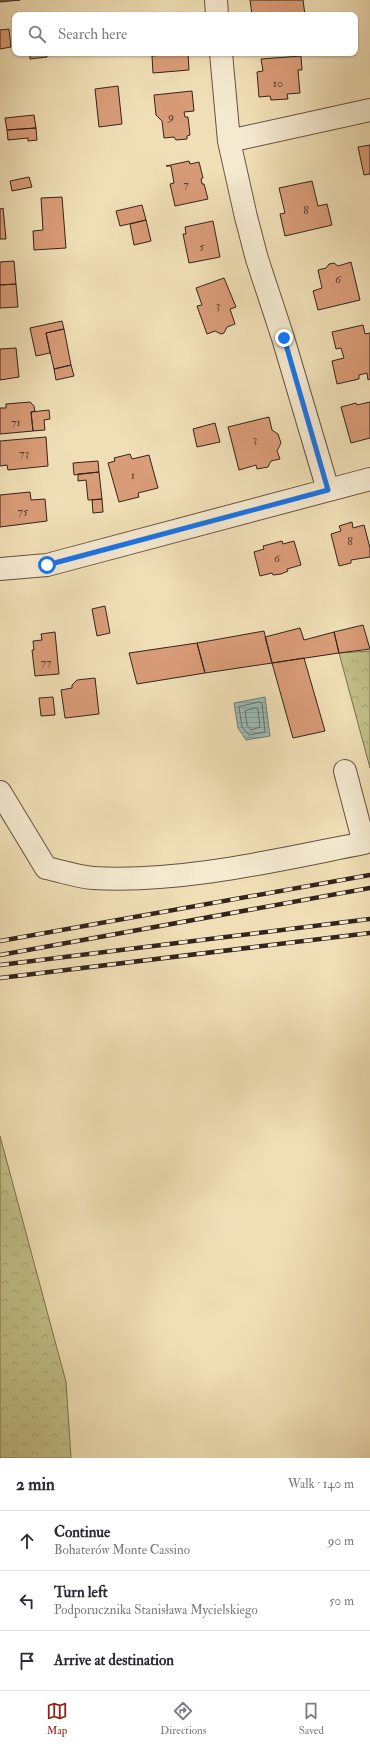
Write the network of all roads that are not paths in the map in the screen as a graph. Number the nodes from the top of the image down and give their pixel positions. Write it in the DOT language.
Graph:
graph roads {
  1 [pos="216,0"];
  2 [pos="217,12"];
  3 [pos="221,56"];
  4 [pos="370,110"];
  5 [pos="230,141"];
  6 [pos="370,479"];
  7 [pos="328,490"];
  8 [pos="0,569"];
  9 [pos="345,771"];
  10 [pos="0,792"];
  1 -- 2 [label="street"];
  3 -- 5 [label="street"];
  4 -- 5 [label="street"];
  5 -- 7 [label="street"];
  6 -- 7 [label="street"];
  7 -- 8 [label="street"];
  9 -- 10 [label="street"];
}
